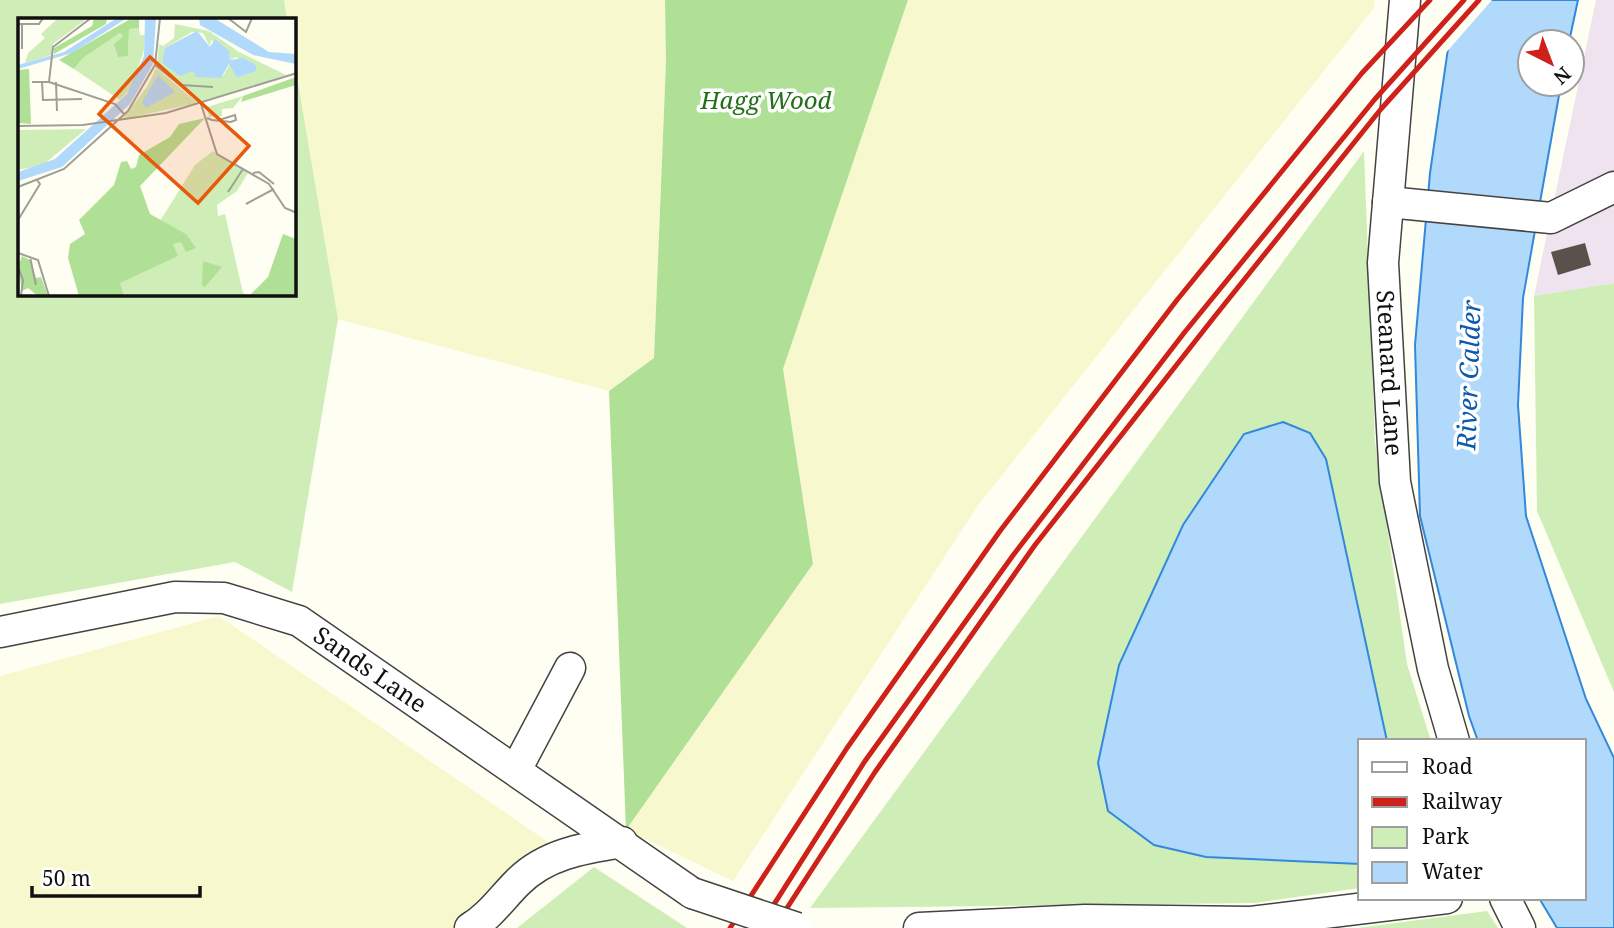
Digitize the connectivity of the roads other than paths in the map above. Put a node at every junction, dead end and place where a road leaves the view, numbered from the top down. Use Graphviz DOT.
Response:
graph roads {
  1 [pos="1405,0"];
  2 [pos="1614,187"];
  3 [pos="1397,203"];
  4 [pos="0,632"];
  5 [pos="570,668"];
  6 [pos="1453,739"];
  7 [pos="516,770"];
  8 [pos="622,842"];
  9 [pos="1431,900"];
  10 [pos="1506,900"];
  11 [pos="1111,924"];
  12 [pos="479,925"];
  13 [pos="797,928"];
  14 [pos="919,928"];
  15 [pos="1520,928"];
  1 -- 3 [label="street, Steanard Lane"];
  2 -- 3 [label="street"];
  3 -- 6 [label="street, Steanard Lane"];
  4 -- 7 [label="street, Sands Lane"];
  5 -- 7 [label="street"];
  7 -- 8 [label="street, Sands Lane"];
  8 -- 12 [label="street"];
  8 -- 13 [label="street, Sands Lane, bridge"];
  9 -- 11 [label="street"];
  10 -- 15 [label="street"];
  11 -- 14 [label="street"];
}
